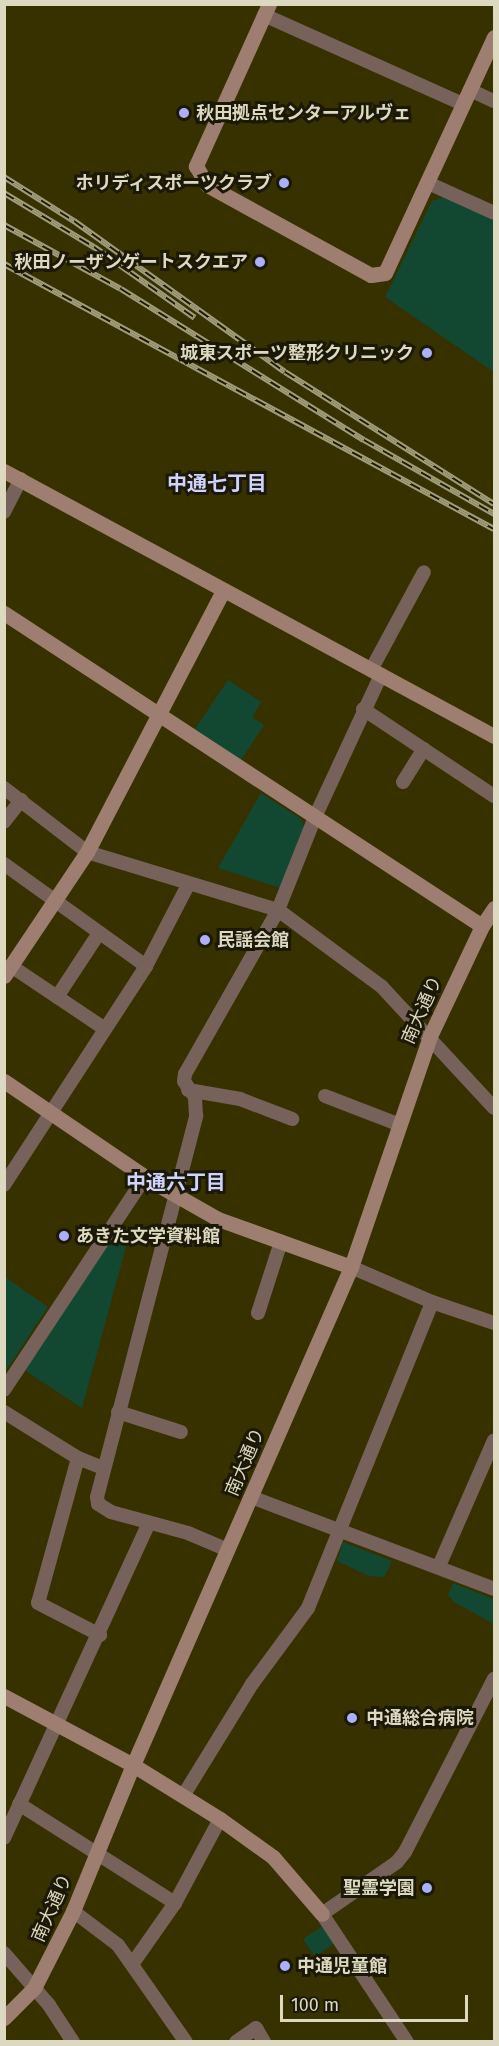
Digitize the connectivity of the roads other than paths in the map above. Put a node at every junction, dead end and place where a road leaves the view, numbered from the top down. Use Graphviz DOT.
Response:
graph roads {
  1 [pos="267,10"];
  2 [pos="495,37"];
  3 [pos="470,90"];
  4 [pos="495,100"];
  5 [pos="464,104"];
  6 [pos="428,183"];
  7 [pos="495,213"];
  8 [pos="4,471"];
  9 [pos="21,479"];
  10 [pos="4,512"];
  11 [pos="424,572"];
  12 [pos="223,591"];
  13 [pos="4,613"];
  14 [pos="376,672"];
  15 [pos="363,709"];
  16 [pos="158,714"];
  17 [pos="495,736"];
  18 [pos="424,749"];
  19 [pos="404,782"];
  20 [pos="4,788"];
  21 [pos="495,796"];
  22 [pos="21,800"];
  23 [pos="315,817"];
  24 [pos="4,822"];
  25 [pos="87,852"];
  26 [pos="4,864"];
  27 [pos="189,883"];
  28 [pos="56,902"];
  29 [pos="495,908"];
  30 [pos="278,910"];
  31 [pos="482,926"];
  32 [pos="99,933"];
  33 [pos="146,966"];
  34 [pos="8,971"];
  35 [pos="57,997"];
  36 [pos="105,1029"];
  37 [pos="430,1036"];
  38 [pos="4,1081"];
  39 [pos="188,1090"];
  40 [pos="325,1096"];
  41 [pos="495,1108"];
  42 [pos="51,1112"];
  43 [pos="292,1119"];
  44 [pos="400,1125"];
  45 [pos="145,1177"];
  46 [pos="4,1185"];
  47 [pos="177,1198"];
  48 [pos="281,1242"];
  49 [pos="351,1267"];
  50 [pos="432,1302"];
  51 [pos="258,1313"];
  52 [pos="495,1323"];
  53 [pos="4,1390"];
  54 [pos="4,1412"];
  55 [pos="118,1412"];
  56 [pos="181,1432"];
  57 [pos="495,1440"];
  58 [pos="78,1458"];
  59 [pos="103,1468"];
  60 [pos="251,1497"];
  61 [pos="149,1523"];
  62 [pos="341,1532"];
  63 [pos="228,1550"];
  64 [pos="438,1566"];
  65 [pos="495,1589"];
  66 [pos="100,1635"];
  67 [pos="495,1679"];
  68 [pos="4,1696"];
  69 [pos="58,1726"];
  70 [pos="133,1765"];
  71 [pos="183,1796"];
  72 [pos="19,1804"];
  73 [pos="219,1819"];
  74 [pos="4,1838"];
  75 [pos="97,1851"];
  76 [pos="175,1903"];
  77 [pos="73,1911"];
  78 [pos="322,1914"];
  79 [pos="4,1953"];
  80 [pos="133,1963"];
  81 [pos="34,1988"];
  82 [pos="4,2018"];
  83 [pos="73,2042"];
  84 [pos="186,2042"];
  85 [pos="236,2042"];
  86 [pos="264,2042"];
  87 [pos="407,2042"];
  1 -- 5 [label="street"];
  1 -- 6 [label="street"];
  2 -- 3 [label="street"];
  3 -- 4 [label="street"];
  3 -- 5 [label="street"];
  5 -- 6 [label="street"];
  6 -- 7 [label="street"];
  8 -- 9 [label="street"];
  9 -- 10 [label="street"];
  9 -- 12 [label="street"];
  11 -- 14 [label="street"];
  12 -- 14 [label="street"];
  12 -- 16 [label="street"];
  13 -- 16 [label="street"];
  14 -- 15 [label="street"];
  14 -- 17 [label="street"];
  15 -- 18 [label="street"];
  15 -- 23 [label="street"];
  16 -- 23 [label="street"];
  16 -- 25 [label="street"];
  18 -- 19 [label="street"];
  18 -- 21 [label="street"];
  20 -- 22 [label="street"];
  22 -- 24 [label="street"];
  22 -- 25 [label="street"];
  23 -- 30 [label="street"];
  23 -- 31 [label="street"];
  25 -- 27 [label="street"];
  25 -- 28 [label="street"];
  26 -- 28 [label="street"];
  27 -- 30 [label="street"];
  27 -- 33 [label="street"];
  28 -- 32 [label="street"];
  28 -- 34 [label="street"];
  29 -- 31 [label="street, 南大通り"];
  30 -- 37 [label="street"];
  30 -- 39 [label="street"];
  31 -- 37 [label="street, 南大通り"];
  32 -- 33 [label="street"];
  32 -- 35 [label="street"];
  33 -- 36 [label="street"];
  34 -- 35 [label="street"];
  35 -- 36 [label="street"];
  36 -- 42 [label="street"];
  37 -- 41 [label="street"];
  37 -- 44 [label="street, 南大通り"];
  38 -- 42 [label="street"];
  39 -- 43 [label="street"];
  39 -- 47 [label="street"];
  40 -- 44 [label="street"];
  42 -- 45 [label="street"];
  42 -- 46 [label="street"];
  44 -- 49 [label="street, 南大通り"];
  45 -- 47 [label="street"];
  45 -- 53 [label="street"];
  47 -- 48 [label="street"];
  47 -- 55 [label="street"];
  48 -- 49 [label="street"];
  48 -- 51 [label="street"];
  49 -- 50 [label="street"];
  49 -- 60 [label="street, 南大通り"];
  50 -- 52 [label="street"];
  50 -- 62 [label="street"];
  54 -- 58 [label="street"];
  55 -- 56 [label="street"];
  55 -- 59 [label="street"];
  57 -- 64 [label="street"];
  58 -- 59 [label="street"];
  58 -- 66 [label="street"];
  59 -- 61 [label="street"];
  60 -- 62 [label="street"];
  60 -- 63 [label="street, 南大通り"];
  61 -- 63 [label="street"];
  61 -- 66 [label="street"];
  62 -- 64 [label="street"];
  62 -- 71 [label="street"];
  63 -- 70 [label="street, 南大通り"];
  64 -- 65 [label="street"];
  66 -- 69 [label="street"];
  67 -- 78 [label="street"];
  68 -- 69 [label="street"];
  69 -- 70 [label="street"];
  69 -- 72 [label="street"];
  70 -- 71 [label="street"];
  70 -- 75 [label="street, 南大通り"];
  71 -- 73 [label="street"];
  72 -- 74 [label="street"];
  72 -- 75 [label="street"];
  73 -- 76 [label="street"];
  73 -- 78 [label="street"];
  75 -- 76 [label="street"];
  75 -- 77 [label="street, 南大通り"];
  76 -- 80 [label="street"];
  77 -- 80 [label="street"];
  77 -- 81 [label="street, 南大通り"];
  78 -- 87 [label="street"];
  79 -- 81 [label="street"];
  80 -- 84 [label="street"];
  81 -- 82 [label="street, 南大通り"];
  81 -- 83 [label="street"];
  85 -- 86 [label="street"];
}
